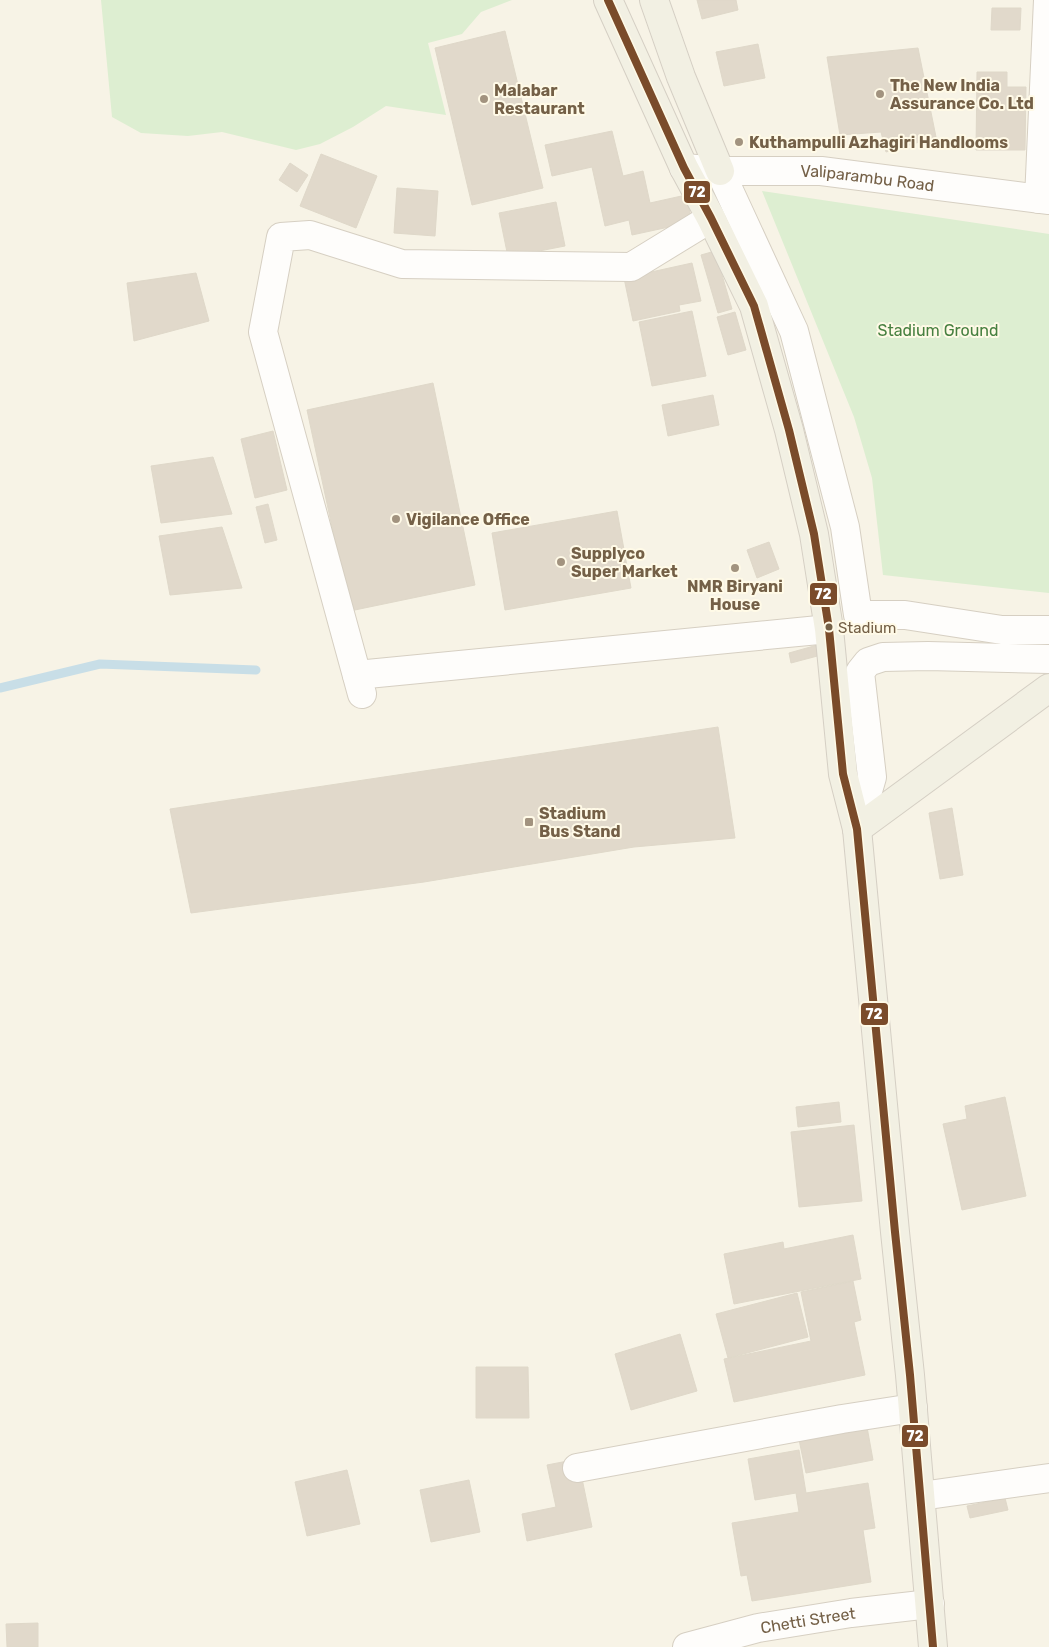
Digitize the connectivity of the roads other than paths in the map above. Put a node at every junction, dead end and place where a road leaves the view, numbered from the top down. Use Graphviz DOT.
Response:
graph roads {
  1 [pos="608,0"];
  2 [pos="654,0"];
  3 [pos="1048,0"];
  4 [pos="684,168"];
  5 [pos="720,171"];
  6 [pos="1044,200"];
  7 [pos="711,218"];
  8 [pos="858,615"];
  9 [pos="829,629"];
  10 [pos="1049,630"];
  11 [pos="1049,659"];
  12 [pos="1049,688"];
  13 [pos="857,829"];
  14 [pos="913,1408"];
  15 [pos="578,1468"];
  16 [pos="1049,1478"];
  17 [pos="921,1496"];
  18 [pos="930,1604"];
  19 [pos="688,1647"];
  20 [pos="933,1647"];
  1 -- 4 [label="main road"];
  2 -- 5 [label="main road"];
  3 -- 6 [label="street"];
  4 -- 5 [label="street, Valiparambu Road"];
  4 -- 7 [label="main road"];
  5 -- 6 [label="street, Valiparambu Road"];
  5 -- 8 [label="street"];
  7 -- 9 [label="main road"];
  7 -- 9 [label="street"];
  8 -- 9 [label="street"];
  8 -- 10 [label="street"];
  9 -- 13 [label="main road"];
  11 -- 13 [label="street"];
  12 -- 13 [label="main road"];
  13 -- 14 [label="main road"];
  14 -- 15 [label="street"];
  14 -- 17 [label="main road"];
  16 -- 17 [label="street"];
  17 -- 18 [label="main road"];
  18 -- 19 [label="street, Chetti Street"];
  18 -- 20 [label="main road"];
}
